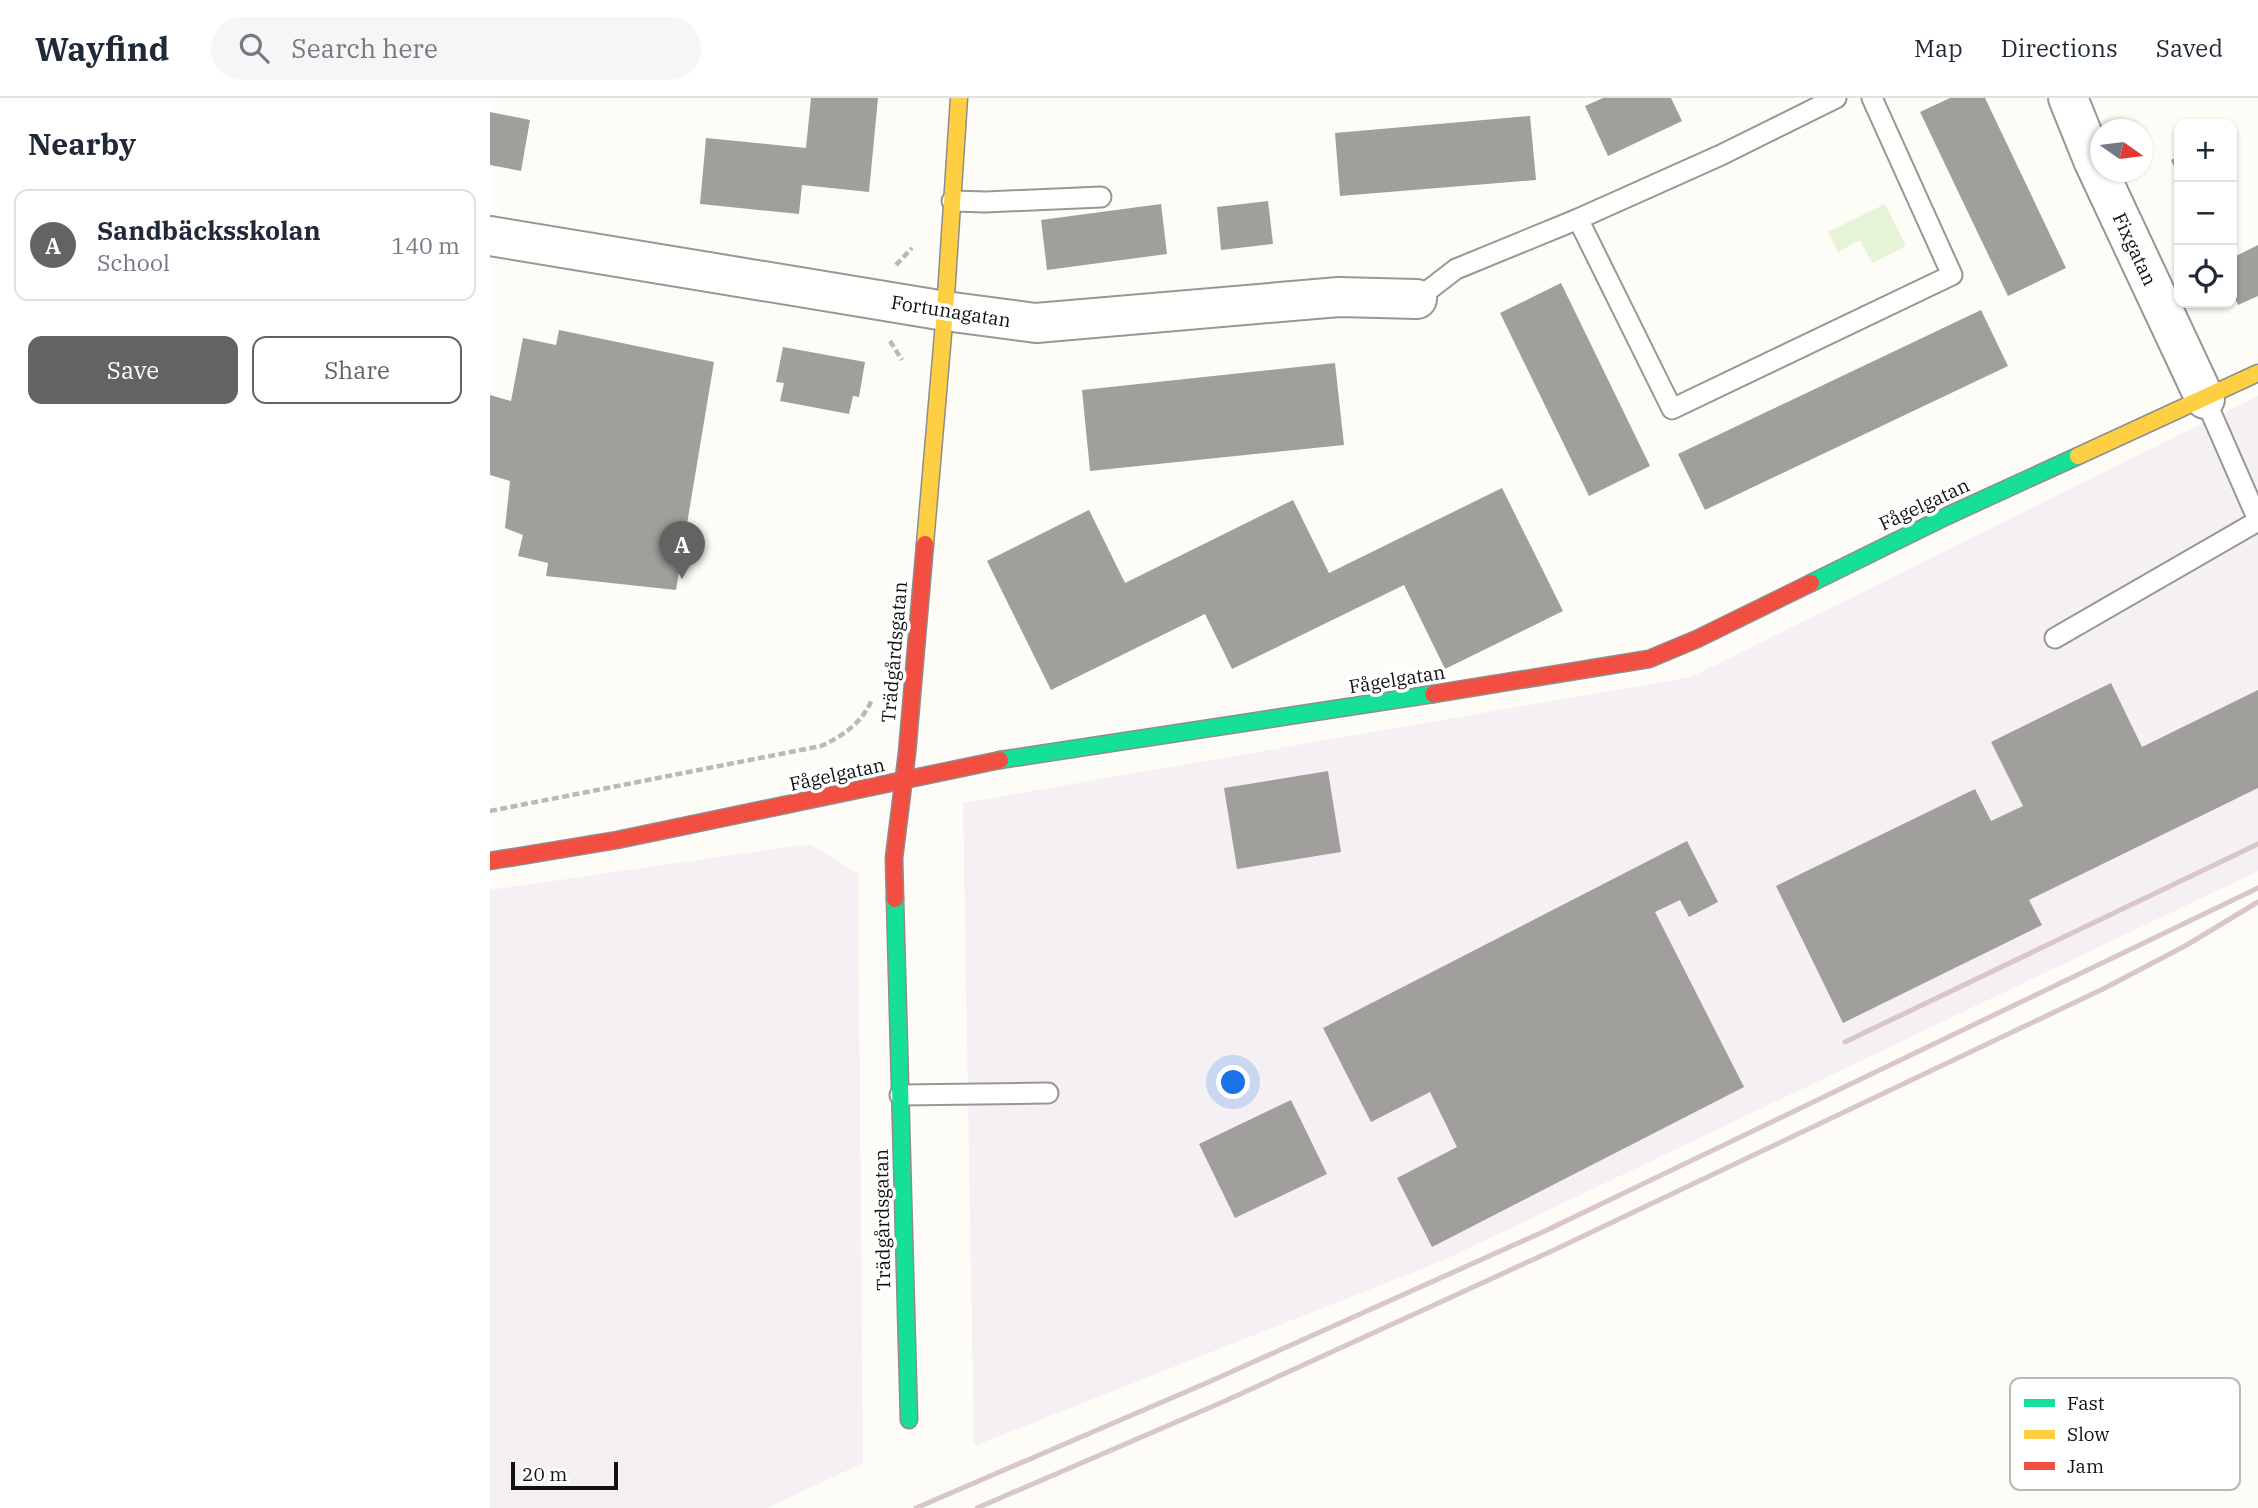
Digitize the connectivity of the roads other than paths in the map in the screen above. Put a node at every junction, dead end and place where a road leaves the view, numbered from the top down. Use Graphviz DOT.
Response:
graph roads {
  1 [pos="959,98"];
  2 [pos="1836,98"];
  3 [pos="1872,98"];
  4 [pos="2068,98"];
  5 [pos="1101,197"];
  6 [pos="952,201"];
  7 [pos="1578,219"];
  8 [pos="490,236"];
  9 [pos="1417,299"];
  10 [pos="945,311"];
  11 [pos="2258,373"];
  12 [pos="2205,399"];
  13 [pos="2258,521"];
  14 [pos="2055,638"];
  15 [pos="903,781"];
  16 [pos="490,861"];
  17 [pos="1048,1093"];
  18 [pos="900,1095"];
  19 [pos="909,1420"];
  1 -- 6 [label="street, Trädgårdsgatan"];
  2 -- 7 [label="lane"];
  3 -- 7 [label="lane"];
  4 -- 12 [label="street, Fixgatan"];
  5 -- 6 [label="lane"];
  6 -- 10 [label="street, Trädgårdsgatan"];
  7 -- 9 [label="lane"];
  8 -- 10 [label="street, Fortunagatan"];
  9 -- 10 [label="street, Fortunagatan"];
  10 -- 15 [label="street, Trädgårdsgatan"];
  11 -- 12 [label="street, Fågelgatan"];
  12 -- 13 [label="lane"];
  12 -- 15 [label="street, Fågelgatan"];
  13 -- 14 [label="lane"];
  15 -- 16 [label="street, Fågelgatan"];
  15 -- 18 [label="street, Trädgårdsgatan"];
  17 -- 18 [label="lane"];
  18 -- 19 [label="street, Trädgårdsgatan"];
}
